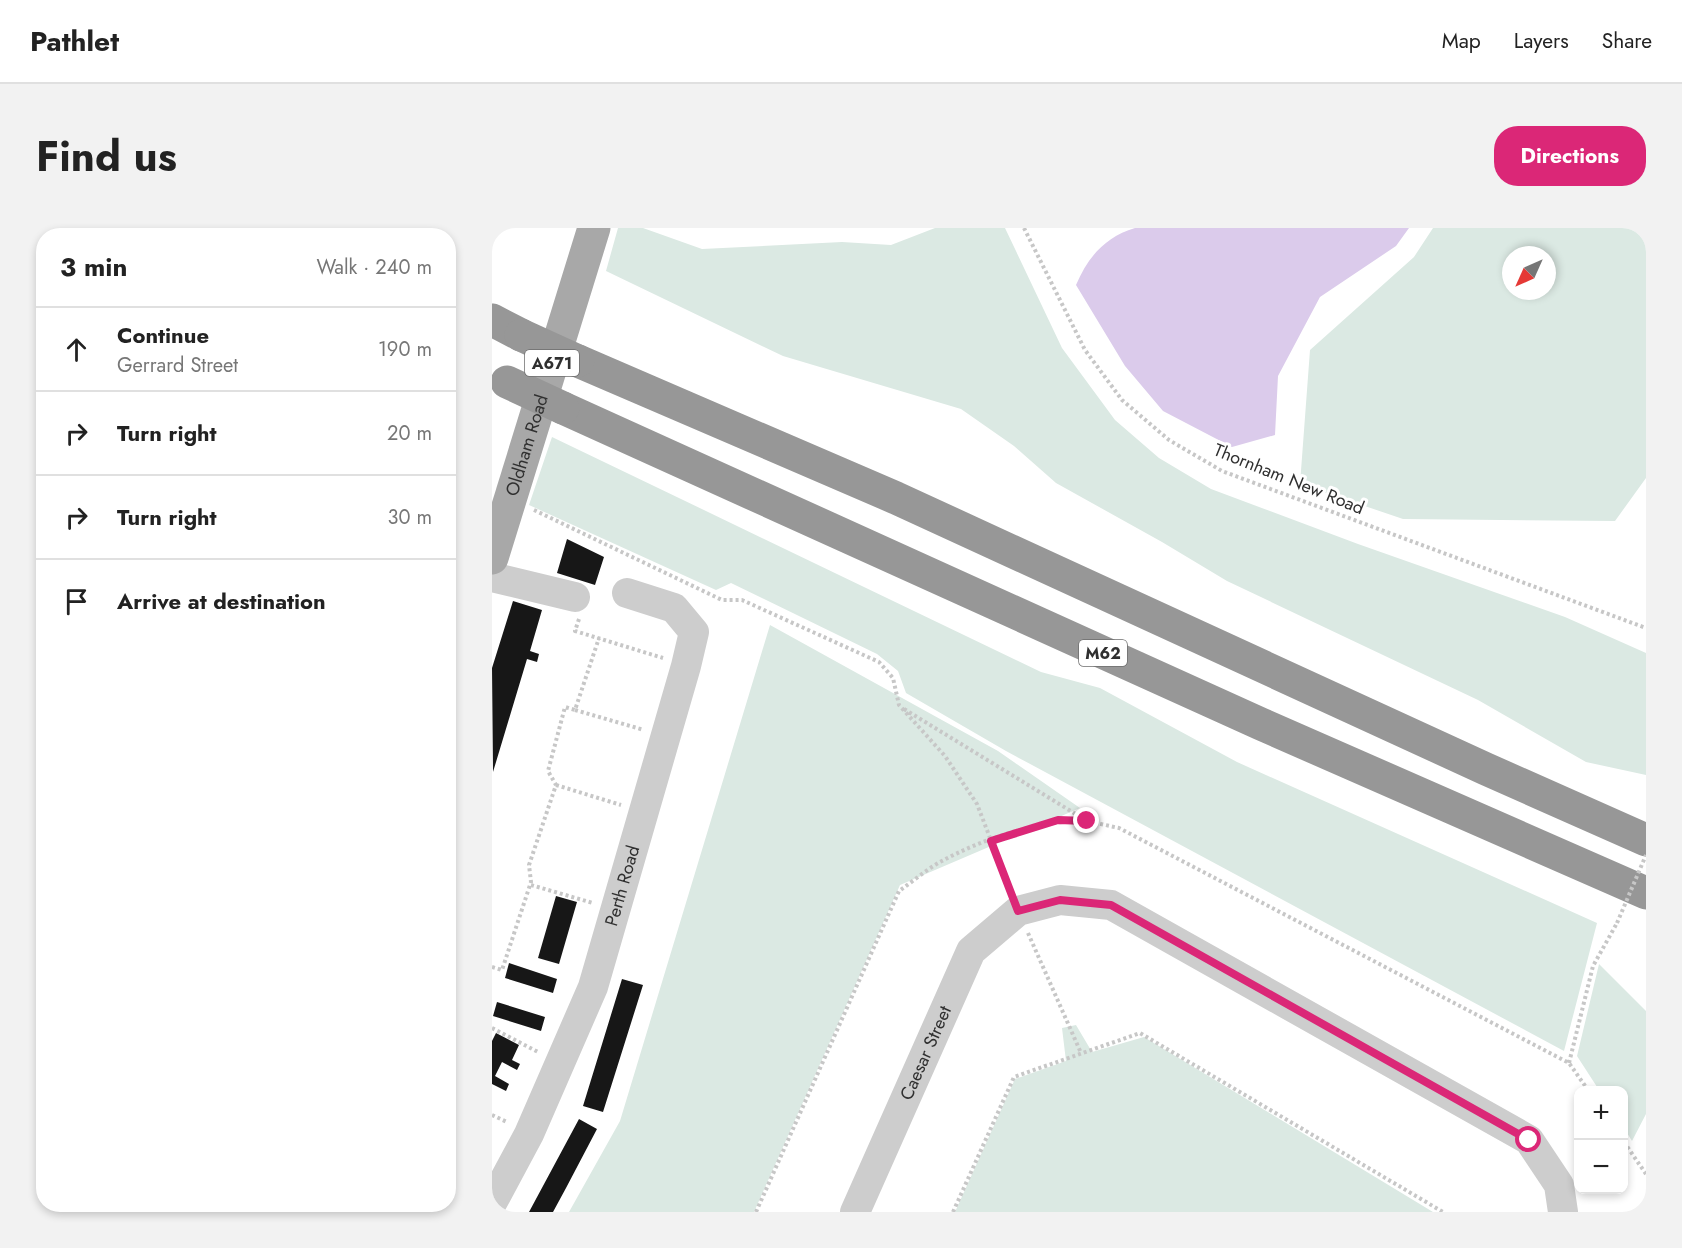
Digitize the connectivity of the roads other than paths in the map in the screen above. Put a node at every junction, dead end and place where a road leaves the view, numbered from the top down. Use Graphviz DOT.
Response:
graph roads {
  1 [pos="594,228"];
  2 [pos="492,320"];
  3 [pos="499,379"];
  4 [pos="492,558"];
  5 [pos="492,577"];
  6 [pos="627,592"];
  7 [pos="575,597"];
  8 [pos="1646,840"];
  9 [pos="1646,893"];
  10 [pos="492,1203"];
  11 [pos="855,1212"];
  12 [pos="1563,1212"];
  1 -- 4 [label="main road, Oldham Road / A671"];
  2 -- 8 [label="highway, bridge"];
  3 -- 9 [label="highway, M62, bridge"];
  5 -- 7 [label="street"];
  6 -- 10 [label="street, Perth Road"];
  11 -- 12 [label="street, Caesar Street"];
}
